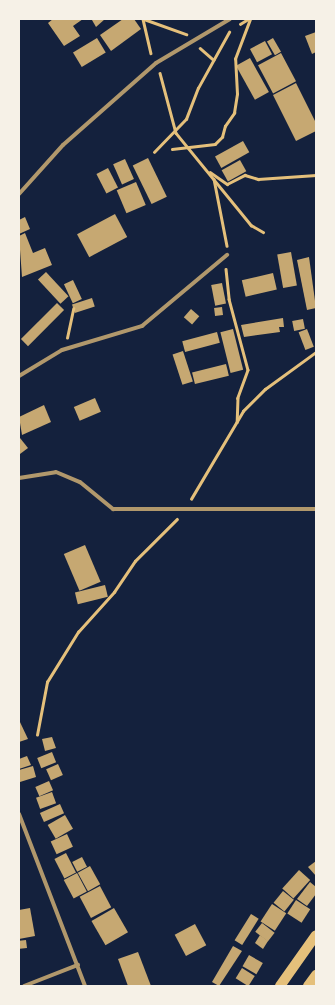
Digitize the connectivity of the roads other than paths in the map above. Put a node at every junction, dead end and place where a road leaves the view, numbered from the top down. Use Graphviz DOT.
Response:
graph roads {
  1 [pos="230,19"];
  2 [pos="19,194"];
  3 [pos="227,255"];
  4 [pos="19,376"];
  5 [pos="19,478"];
  6 [pos="316,510"];
  7 [pos="19,814"];
  8 [pos="20,821"];
  9 [pos="316,935"];
  10 [pos="78,965"];
  11 [pos="316,975"];
  12 [pos="24,986"];
  13 [pos="85,986"];
  14 [pos="280,986"];
  15 [pos="308,986"];
  1 -- 2 [label="street"];
  3 -- 4 [label="street"];
  5 -- 6 [label="street"];
  7 -- 8 [label="street"];
  8 -- 10 [label="street"];
  9 -- 14 [label="main road"];
  10 -- 12 [label="street"];
  10 -- 13 [label="street"];
  11 -- 15 [label="main road"];
}
